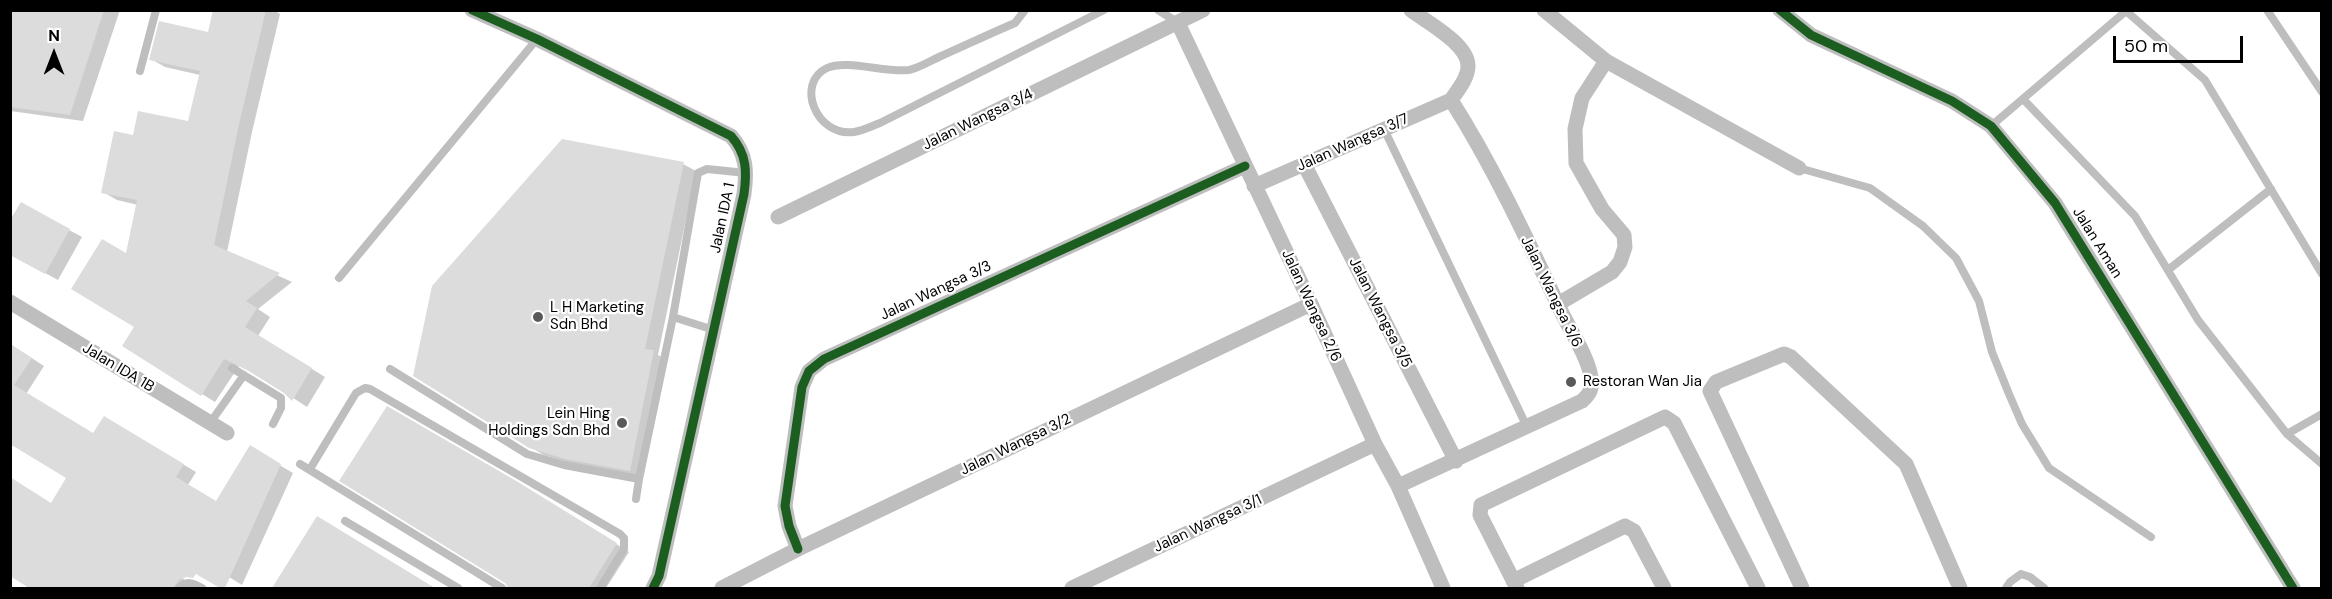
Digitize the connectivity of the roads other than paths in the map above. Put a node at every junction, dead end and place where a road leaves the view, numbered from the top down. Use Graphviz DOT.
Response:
graph roads {
  1 [pos="156,10"];
  2 [pos="472,10"];
  3 [pos="1025,10"];
  4 [pos="1104,10"];
  5 [pos="1158,10"];
  6 [pos="1203,10"];
  7 [pos="1411,10"];
  8 [pos="1544,10"];
  9 [pos="1780,10"];
  10 [pos="2267,10"];
  11 [pos="1178,23"];
  12 [pos="537,39"];
  13 [pos="1606,61"];
  14 [pos="140,71"];
  15 [pos="2322,92"];
  16 [pos="2023,99"];
  17 [pos="1451,100"];
  18 [pos="1991,126"];
  19 [pos="1384,129"];
  20 [pos="1304,164"];
  21 [pos="1245,166"];
  22 [pos="1799,168"];
  23 [pos="747,173"];
  24 [pos="1254,186"];
  25 [pos="2271,189"];
  26 [pos="778,217"];
  27 [pos="2168,270"];
  28 [pos="2322,274"];
  29 [pos="339,278"];
  30 [pos="10,302"];
  31 [pos="1311,304"];
  32 [pos="1558,304"];
  33 [pos="673,317"];
  34 [pos="714,330"];
  35 [pos="232,368"];
  36 [pos="390,369"];
  37 [pos="244,375"];
  38 [pos="2322,414"];
  39 [pos="210,423"];
  40 [pos="273,424"];
  41 [pos="1527,427"];
  42 [pos="226,433"];
  43 [pos="2287,434"];
  44 [pos="1375,444"];
  45 [pos="1456,461"];
  46 [pos="300,464"];
  47 [pos="2322,464"];
  48 [pos="310,469"];
  49 [pos="639,479"];
  50 [pos="1398,486"];
  51 [pos="636,500"];
  52 [pos="345,521"];
  53 [pos="2151,537"];
  54 [pos="798,549"];
  55 [pos="1515,585"];
  56 [pos="1437,587"];
  57 [pos="179,588"];
  58 [pos="202,588"];
  59 [pos="458,588"];
  60 [pos="502,588"];
  61 [pos="600,588"];
  62 [pos="653,588"];
  63 [pos="722,588"];
  64 [pos="1072,588"];
  65 [pos="1664,588"];
  66 [pos="1758,588"];
  67 [pos="1802,588"];
  68 [pos="1960,588"];
  69 [pos="2006,588"];
  70 [pos="2044,588"];
  71 [pos="2293,588"];
  1 -- 14 [label="lane"];
  2 -- 12 [label="street, Jalan IDA 1"];
  3 -- 4 [label="lane"];
  5 -- 11 [label="lane"];
  6 -- 11 [label="street, Jalan Wangsa 3/4"];
  7 -- 17 [label="street"];
  8 -- 13 [label="street"];
  9 -- 18 [label="street, Jalan Aman"];
  10 -- 15 [label="lane"];
  11 -- 21 [label="street, Jalan Wangsa 2/6"];
  11 -- 26 [label="street, Jalan Wangsa 3/4"];
  12 -- 23 [label="street, Jalan IDA 1"];
  12 -- 29 [label="lane"];
  13 -- 22 [label="street"];
  13 -- 32 [label="street"];
  16 -- 18 [label="lane"];
  16 -- 25 [label="lane"];
  16 -- 27 [label="lane"];
  17 -- 19 [label="street, Jalan Wangsa 3/7"];
  17 -- 32 [label="street, Jalan Wangsa 3/6"];
  18 -- 71 [label="street, Jalan Aman"];
  19 -- 20 [label="street, Jalan Wangsa 3/7"];
  19 -- 41 [label="lane"];
  20 -- 24 [label="street, Jalan Wangsa 3/7"];
  20 -- 45 [label="street, Jalan Wangsa 3/5"];
  21 -- 24 [label="street, Jalan Wangsa 2/6"];
  21 -- 54 [label="street, Jalan Wangsa 3/3"];
  22 -- 53 [label="lane"];
  23 -- 33 [label="lane"];
  23 -- 34 [label="street, Jalan IDA 1"];
  24 -- 31 [label="street, Jalan Wangsa 2/6"];
  25 -- 27 [label="lane"];
  25 -- 28 [label="lane"];
  27 -- 43 [label="lane"];
  30 -- 39 [label="street, Jalan IDA 1B"];
  31 -- 44 [label="street, Jalan Wangsa 2/6"];
  31 -- 54 [label="street, Jalan Wangsa 3/2"];
  32 -- 41 [label="street, Jalan Wangsa 3/6"];
  33 -- 34 [label="lane"];
  33 -- 49 [label="lane"];
  34 -- 62 [label="street, Jalan IDA 1"];
  35 -- 37 [label="lane"];
  36 -- 49 [label="lane"];
  37 -- 39 [label="lane"];
  37 -- 40 [label="lane"];
  38 -- 43 [label="lane"];
  39 -- 42 [label="street, Jalan IDA 1B"];
  41 -- 45 [label="street, Jalan Wangsa 3/6"];
  43 -- 47 [label="lane"];
  44 -- 50 [label="street, Jalan Wangsa 2/6"];
  44 -- 64 [label="street, Jalan Wangsa 3/1"];
  45 -- 50 [label="street, Jalan Wangsa 3/6"];
  46 -- 48 [label="lane"];
  48 -- 60 [label="lane"];
  48 -- 61 [label="lane"];
  49 -- 51 [label="lane"];
  50 -- 56 [label="street, Jalan Wangsa 2/6"];
  52 -- 59 [label="lane"];
  54 -- 63 [label="street, Jalan Wangsa 3/2"];
  55 -- 65 [label="street"];
  55 -- 66 [label="street"];
  57 -- 58 [label="lane"];
  67 -- 68 [label="street"];
  69 -- 70 [label="lane"];
}
